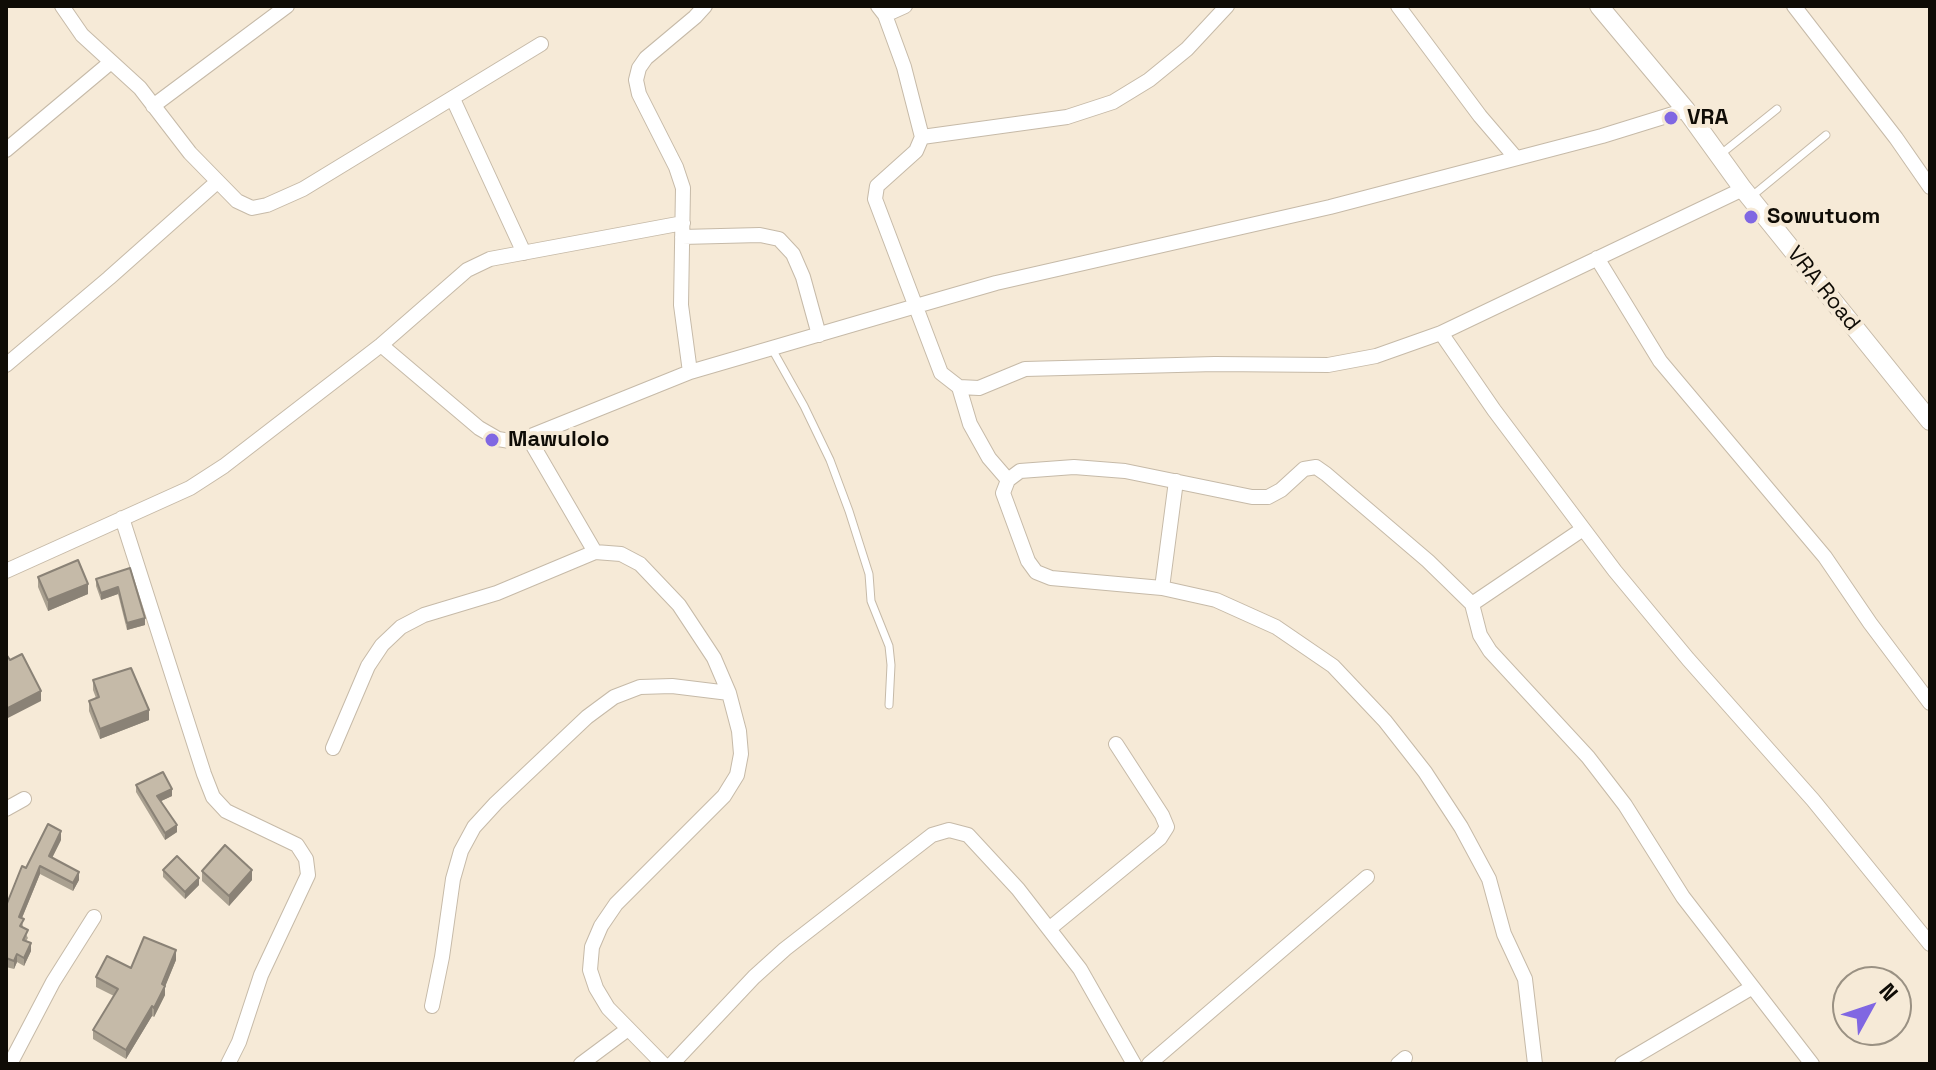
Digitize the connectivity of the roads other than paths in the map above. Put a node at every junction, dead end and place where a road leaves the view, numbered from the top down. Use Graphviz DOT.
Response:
graph roads {
  1 [pos="287,6"];
  2 [pos="705,6"];
  3 [pos="905,6"];
  4 [pos="1227,6"];
  5 [pos="1398,6"];
  6 [pos="1599,6"];
  7 [pos="1794,6"];
  8 [pos="69,10"];
  9 [pos="881,10"];
  10 [pos="541,44"];
  11 [pos="111,62"];
  12 [pos="453,99"];
  13 [pos="153,106"];
  14 [pos="1777,109"];
  15 [pos="1686,110"];
  16 [pos="1826,135"];
  17 [pos="922,137"];
  18 [pos="6,150"];
  19 [pos="1719,155"];
  20 [pos="1516,158"];
  21 [pos="217,182"];
  22 [pos="1930,187"];
  23 [pos="1747,194"];
  24 [pos="682,230"];
  25 [pos="524,253"];
  26 [pos="1597,258"];
  27 [pos="916,306"];
  28 [pos="1441,333"];
  29 [pos="819,335"];
  30 [pos="381,345"];
  31 [pos="772,349"];
  32 [pos="6,365"];
  33 [pos="690,372"];
  34 [pos="959,387"];
  35 [pos="1930,421"];
  36 [pos="528,437"];
  37 [pos="1008,480"];
  38 [pos="1176,481"];
  39 [pos="122,518"];
  40 [pos="1583,529"];
  41 [pos="595,552"];
  42 [pos="6,571"];
  43 [pos="1162,588"];
  44 [pos="1472,604"];
  45 [pos="729,693"];
  46 [pos="1930,703"];
  47 [pos="889,705"];
  48 [pos="1116,744"];
  49 [pos="333,748"];
  50 [pos="24,799"];
  51 [pos="6,809"];
  52 [pos="1367,877"];
  53 [pos="94,917"];
  54 [pos="1049,929"];
  55 [pos="1930,944"];
  56 [pos="1751,988"];
  57 [pos="432,1006"];
  58 [pos="628,1029"];
  59 [pos="10,1064"];
  60 [pos="228,1064"];
  61 [pos="581,1064"];
  62 [pos="663,1064"];
  63 [pos="672,1064"];
  64 [pos="1134,1064"];
  65 [pos="1149,1064"];
  66 [pos="1535,1064"];
  67 [pos="1622,1064"];
  68 [pos="1812,1064"];
  1 -- 13 [label="street"];
  2 -- 24 [label="street"];
  3 -- 9 [label="street"];
  4 -- 17 [label="street"];
  5 -- 20 [label="street"];
  6 -- 15 [label="street, VRA Road"];
  7 -- 22 [label="street"];
  8 -- 11 [label="street"];
  9 -- 17 [label="street"];
  10 -- 12 [label="street"];
  11 -- 13 [label="street"];
  11 -- 18 [label="street"];
  12 -- 21 [label="street"];
  12 -- 25 [label="street"];
  13 -- 21 [label="street"];
  14 -- 19 [label="lane"];
  15 -- 19 [label="street, VRA Road"];
  15 -- 20 [label="street"];
  16 -- 23 [label="lane"];
  17 -- 27 [label="street"];
  19 -- 23 [label="street, VRA Road"];
  20 -- 27 [label="street"];
  21 -- 32 [label="street"];
  23 -- 26 [label="street"];
  23 -- 35 [label="street, VRA Road"];
  24 -- 25 [label="street"];
  24 -- 29 [label="street"];
  24 -- 33 [label="street"];
  25 -- 30 [label="street"];
  26 -- 28 [label="street"];
  26 -- 46 [label="street"];
  27 -- 29 [label="street"];
  27 -- 34 [label="street"];
  28 -- 34 [label="street"];
  28 -- 40 [label="street"];
  29 -- 31 [label="street"];
  30 -- 36 [label="street"];
  30 -- 39 [label="street"];
  31 -- 33 [label="street"];
  31 -- 47 [label="lane"];
  33 -- 36 [label="street"];
  34 -- 37 [label="street"];
  36 -- 41 [label="street"];
  37 -- 38 [label="street"];
  37 -- 43 [label="street"];
  38 -- 43 [label="street"];
  38 -- 44 [label="street"];
  39 -- 42 [label="street"];
  39 -- 60 [label="street"];
  40 -- 44 [label="street"];
  40 -- 55 [label="street"];
  41 -- 45 [label="street"];
  41 -- 49 [label="street"];
  43 -- 66 [label="street"];
  44 -- 56 [label="street"];
  45 -- 57 [label="street"];
  45 -- 58 [label="street"];
  48 -- 54 [label="street"];
  50 -- 51 [label="street"];
  52 -- 65 [label="street"];
  53 -- 59 [label="street"];
  54 -- 63 [label="street"];
  54 -- 64 [label="street"];
  56 -- 67 [label="street"];
  56 -- 68 [label="street"];
  58 -- 61 [label="street"];
  58 -- 62 [label="street"];
}
